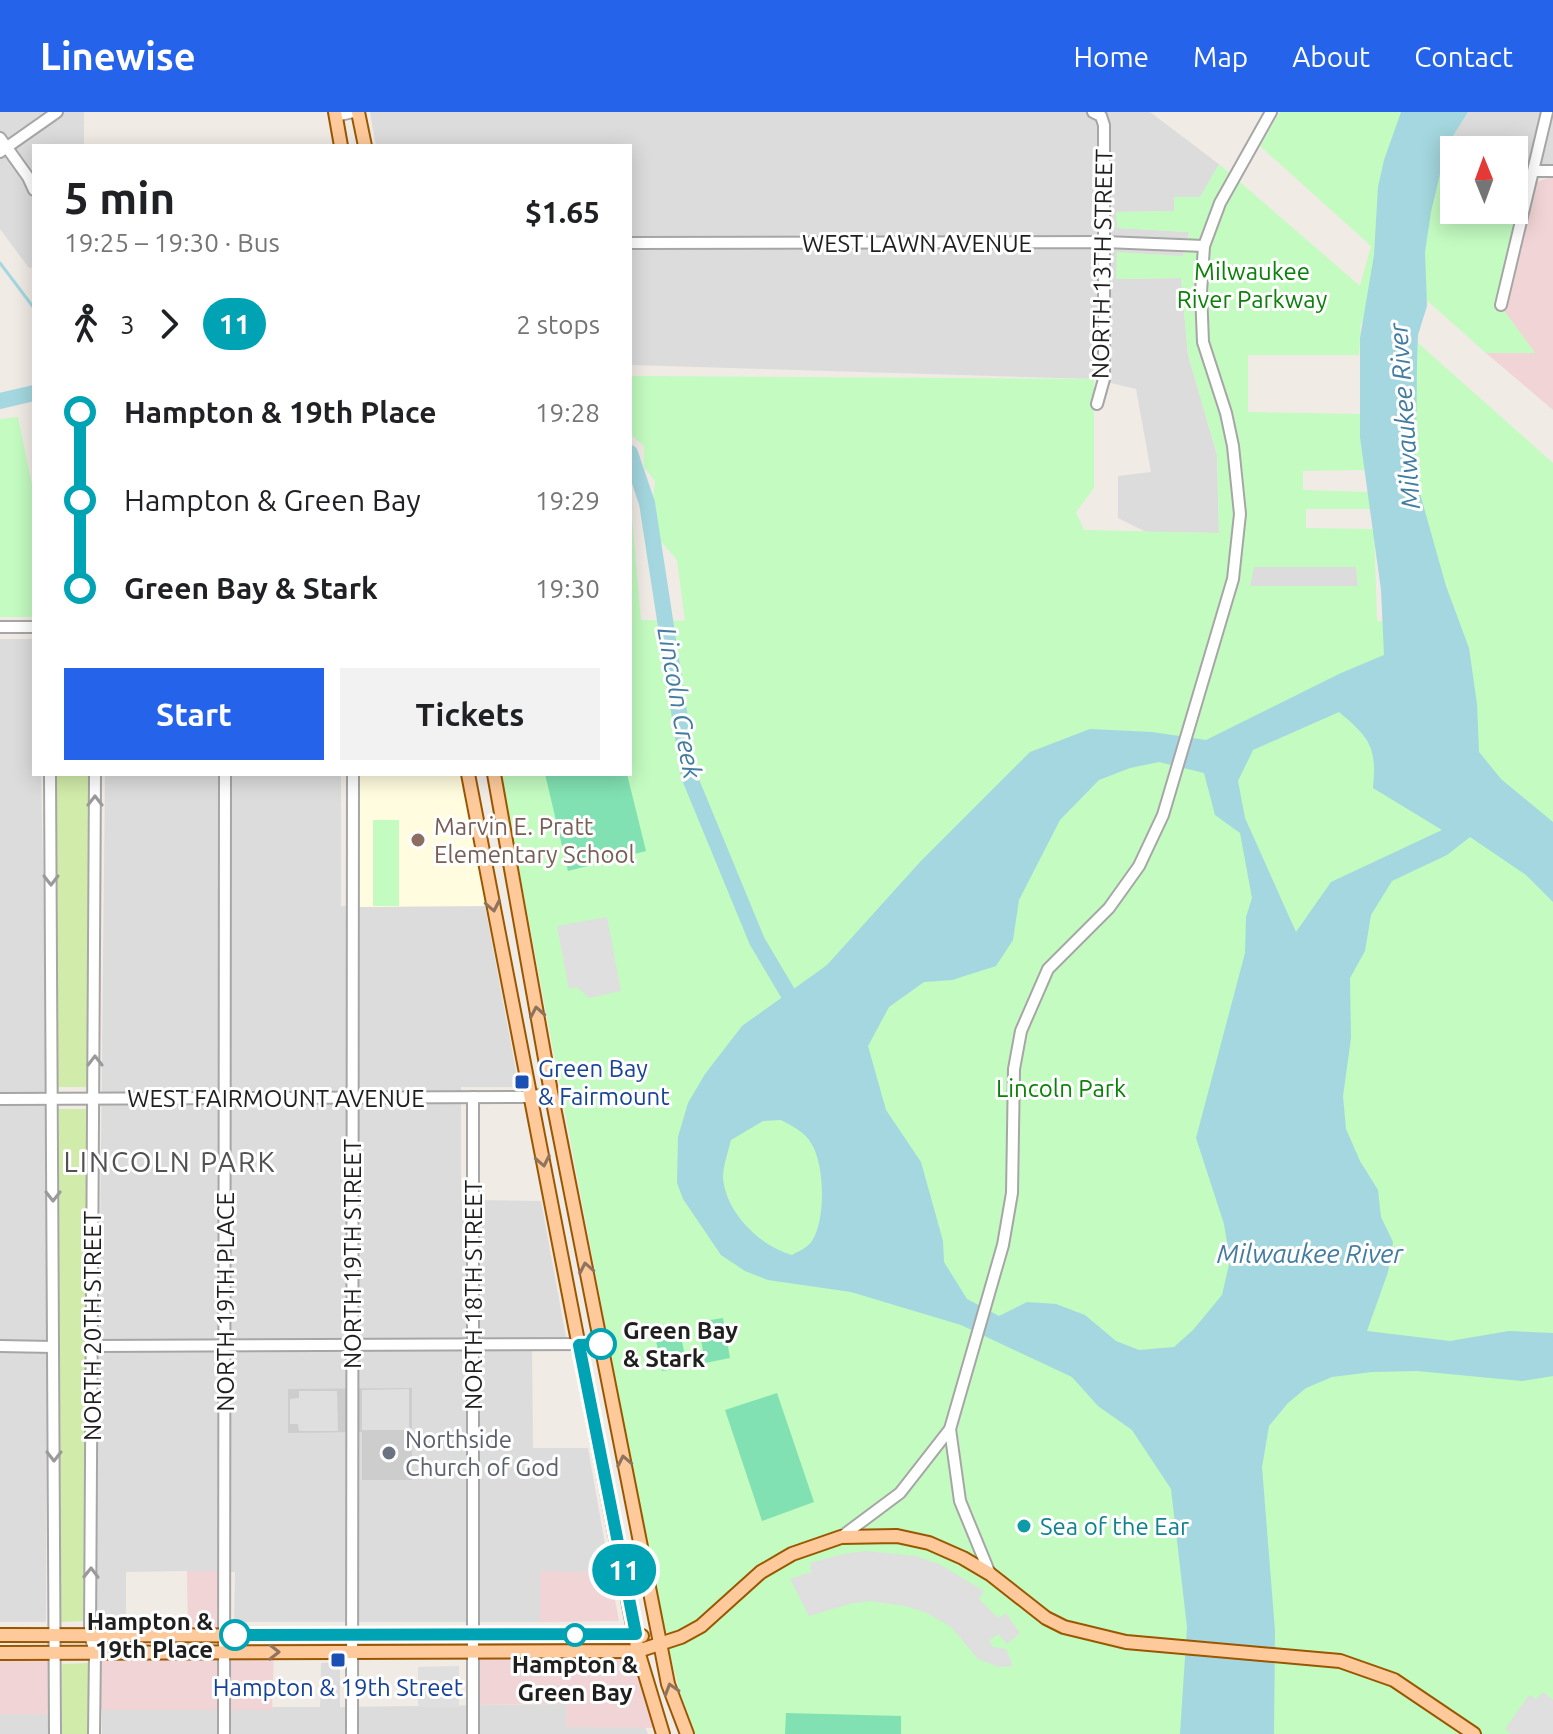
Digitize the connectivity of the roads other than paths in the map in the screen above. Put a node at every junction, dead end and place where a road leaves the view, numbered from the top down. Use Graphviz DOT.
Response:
graph roads {
  1 [pos="57,112"];
  2 [pos="356,112"];
  3 [pos="1093,112"];
  4 [pos="1271,112"];
  5 [pos="1547,112"];
  6 [pos="335,114"];
  7 [pos="341,144"];
  8 [pos="364,144"];
  9 [pos="2,146"];
  10 [pos="1534,171"];
  11 [pos="1553,171"];
  12 [pos="32,186"];
  13 [pos="1105,242"];
  14 [pos="632,243"];
  15 [pos="1204,246"];
  16 [pos="1501,305"];
  17 [pos="1097,404"];
  18 [pos="0,627"];
  19 [pos="32,627"];
  20 [pos="50,776"];
  21 [pos="95,776"];
  22 [pos="225,776"];
  23 [pos="353,776"];
  24 [pos="468,776"];
  25 [pos="494,776"];
  26 [pos="551,1092"];
  27 [pos="352,1097"];
  28 [pos="473,1097"];
  29 [pos="530,1097"];
  30 [pos="226,1098"];
  31 [pos="0,1099"];
  32 [pos="52,1099"];
  33 [pos="93,1099"];
  34 [pos="601,1344"];
  35 [pos="474,1345"];
  36 [pos="579,1345"];
  37 [pos="0,1346"];
  38 [pos="93,1346"];
  39 [pos="225,1346"];
  40 [pos="351,1346"];
  41 [pos="53,1347"];
  42 [pos="950,1429"];
  43 [pos="841,1537"];
  44 [pos="990,1574"];
  45 [pos="636,1634"];
  46 [pos="0,1635"];
  47 [pos="54,1635"];
  48 [pos="90,1635"];
  49 [pos="224,1635"];
  50 [pos="352,1635"];
  51 [pos="472,1635"];
  52 [pos="660,1643"];
  53 [pos="638,1651"];
  54 [pos="95,1652"];
  55 [pos="224,1652"];
  56 [pos="352,1652"];
  57 [pos="473,1652"];
  58 [pos="0,1653"];
  59 [pos="54,1653"];
  60 [pos="55,1734"];
  61 [pos="94,1734"];
  62 [pos="224,1734"];
  63 [pos="352,1734"];
  64 [pos="473,1734"];
  65 [pos="663,1734"];
  66 [pos="687,1734"];
  67 [pos="1474,1734"];
  1 -- 9 [label="street"];
  2 -- 6 [label="street"];
  2 -- 8 [label="main road"];
  3 -- 13 [label="street, NORTH 13TH STREET"];
  4 -- 15 [label="street"];
  5 -- 10 [label="street"];
  6 -- 7 [label="main road"];
  9 -- 12 [label="street"];
  10 -- 11 [label="street"];
  10 -- 16 [label="street"];
  13 -- 14 [label="street, WEST LAWN AVENUE"];
  13 -- 15 [label="street, WEST LAWN AVENUE"];
  13 -- 17 [label="street, NORTH 13TH STREET"];
  15 -- 42 [label="street"];
  18 -- 19 [label="street"];
  20 -- 32 [label="street, NORTH 20TH STREET, one-way"];
  33 -- 21 [label="street, NORTH 20TH STREET, one-way"];
  22 -- 30 [label="street, NORTH 19TH PLACE"];
  23 -- 27 [label="street, NORTH 19TH STREET"];
  24 -- 29 [label="main road, one-way"];
  26 -- 25 [label="main road, one-way"];
  26 -- 29 [label="street, WEST FAIRMOUNT AVENUE"];
  34 -- 26 [label="main road, one-way"];
  27 -- 28 [label="street, WEST FAIRMOUNT AVENUE"];
  27 -- 30 [label="street, WEST FAIRMOUNT AVENUE"];
  27 -- 40 [label="street, NORTH 19TH STREET"];
  28 -- 29 [label="street, WEST FAIRMOUNT AVENUE"];
  28 -- 35 [label="street, NORTH 18TH STREET"];
  29 -- 36 [label="main road, one-way"];
  30 -- 33 [label="street, WEST FAIRMOUNT AVENUE"];
  30 -- 39 [label="street, NORTH 19TH PLACE"];
  31 -- 32 [label="street, WEST FAIRMOUNT AVENUE"];
  32 -- 33 [label="street, WEST FAIRMOUNT AVENUE"];
  32 -- 41 [label="street, NORTH 20TH STREET, one-way"];
  33 -- 38 [label="street, NORTH 20TH STREET"];
  34 -- 36 [label="street"];
  52 -- 34 [label="main road, one-way"];
  35 -- 36 [label="street"];
  35 -- 40 [label="street"];
  35 -- 51 [label="street, NORTH 18TH STREET"];
  36 -- 45 [label="main road"];
  37 -- 41 [label="street"];
  38 -- 39 [label="street"];
  48 -- 38 [label="street, NORTH 20TH STREET, one-way"];
  39 -- 40 [label="street"];
  39 -- 49 [label="street, NORTH 19TH PLACE"];
  40 -- 50 [label="street, NORTH 19TH STREET"];
  41 -- 47 [label="street, NORTH 20TH STREET, one-way"];
  42 -- 43 [label="street"];
  42 -- 44 [label="street"];
  43 -- 44 [label="main road"];
  43 -- 52 [label="main road"];
  44 -- 67 [label="main road"];
  45 -- 51 [label="main road"];
  45 -- 52 [label="main road"];
  45 -- 53 [label="main road"];
  46 -- 47 [label="main road"];
  47 -- 48 [label="main road"];
  47 -- 59 [label="street, NORTH 20TH STREET"];
  48 -- 49 [label="main road"];
  48 -- 54 [label="street, NORTH 20TH STREET"];
  49 -- 50 [label="main road"];
  49 -- 55 [label="street, NORTH 19TH PLACE"];
  50 -- 51 [label="main road"];
  50 -- 56 [label="street, NORTH 19TH STREET"];
  51 -- 57 [label="street, NORTH 18TH STREET"];
  52 -- 53 [label="main road"];
  66 -- 52 [label="main road, one-way"];
  53 -- 57 [label="main road"];
  53 -- 65 [label="main road"];
  54 -- 55 [label="main road"];
  54 -- 59 [label="main road"];
  54 -- 61 [label="street, NORTH 20TH STREET"];
  55 -- 56 [label="main road, one-way"];
  55 -- 62 [label="street, NORTH 19TH PLACE"];
  56 -- 57 [label="main road"];
  56 -- 63 [label="street, NORTH 19TH STREET"];
  57 -- 64 [label="street, NORTH 18TH STREET"];
  58 -- 59 [label="main road"];
  59 -- 60 [label="street, NORTH 20TH STREET"];
}
